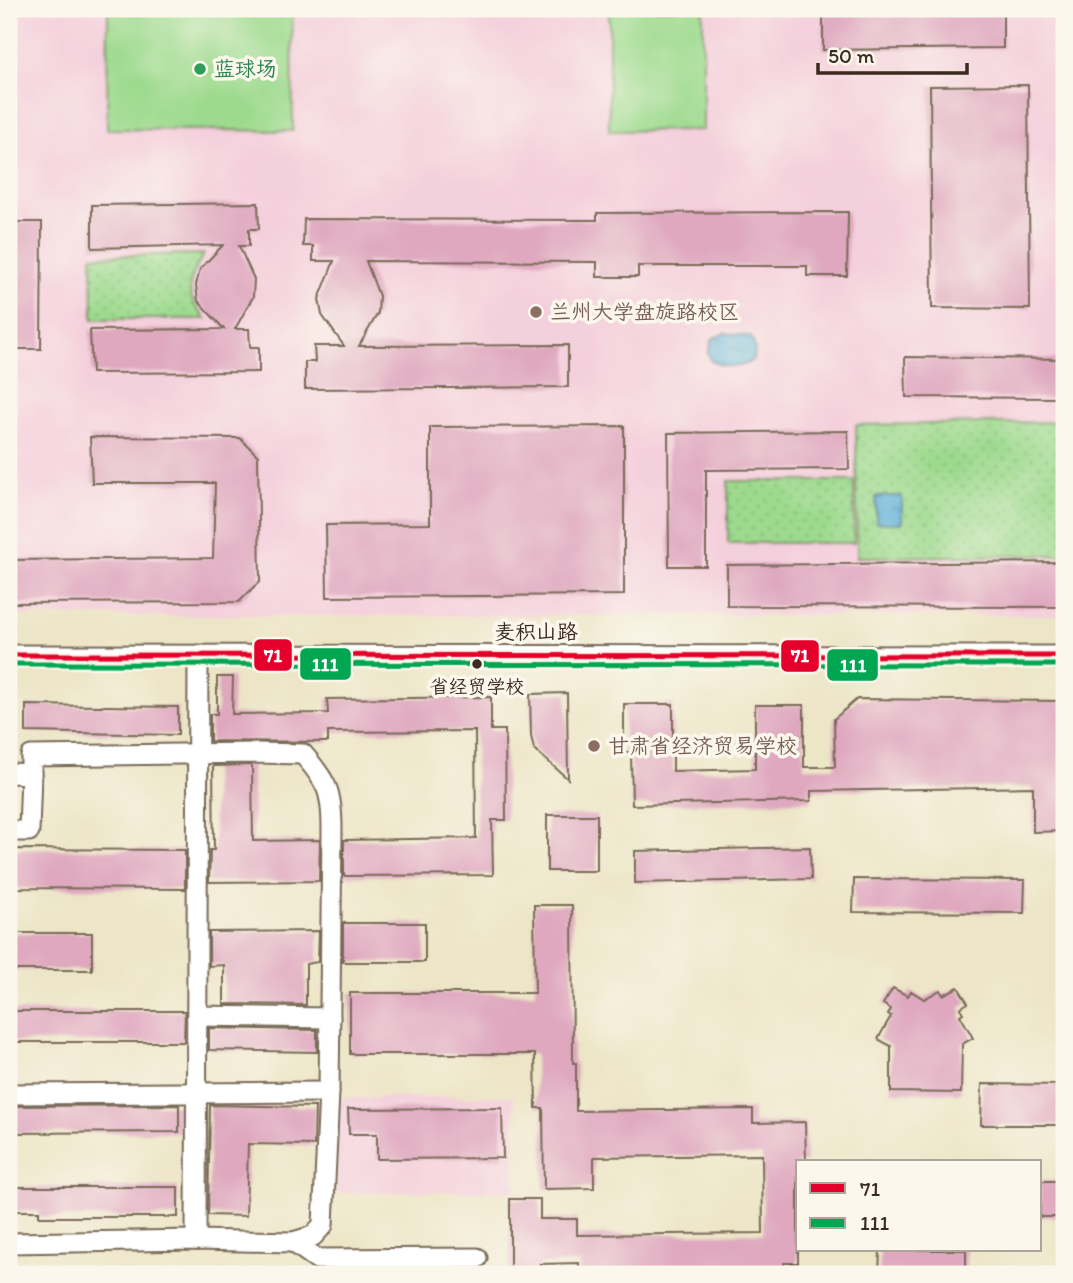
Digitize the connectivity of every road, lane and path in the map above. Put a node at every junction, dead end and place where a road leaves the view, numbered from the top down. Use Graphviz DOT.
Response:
graph roads {
  1 [pos="9,655"];
  2 [pos="198,655"];
  3 [pos="1064,656"];
  4 [pos="197,753"];
  5 [pos="9,774"];
  6 [pos="31,774"];
  7 [pos="9,831"];
  8 [pos="197,1016"];
  9 [pos="330,1018"];
  10 [pos="329,1092"];
  11 [pos="196,1093"];
  12 [pos="9,1094"];
  13 [pos="196,1240"];
  14 [pos="293,1242"];
  15 [pos="9,1243"];
  16 [pos="477,1258"];
  1 -- 2 [label="street, 麦积山路"];
  2 -- 3 [label="street, 麦积山路"];
  2 -- 4 [label="street"];
  4 -- 6 [label="street"];
  4 -- 8 [label="street"];
  4 -- 9 [label="street"];
  5 -- 6 [label="street"];
  6 -- 7 [label="street"];
  8 -- 9 [label="street"];
  8 -- 11 [label="street"];
  9 -- 10 [label="street"];
  10 -- 11 [label="street"];
  10 -- 14 [label="street"];
  11 -- 12 [label="street"];
  11 -- 13 [label="street"];
  13 -- 14 [label="street"];
  13 -- 15 [label="street"];
  14 -- 16 [label="street"];
}
